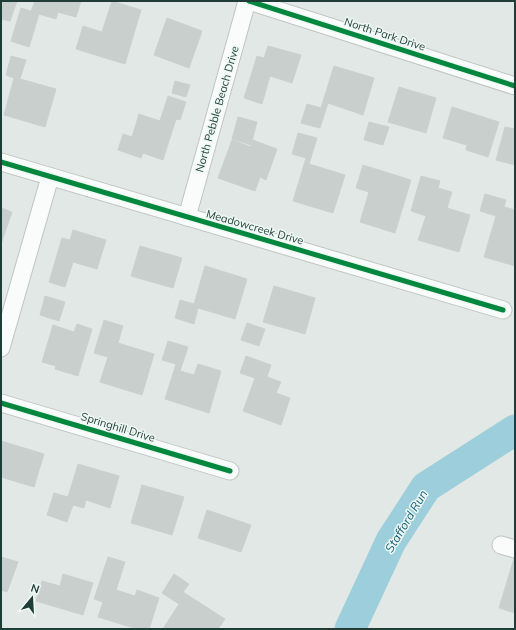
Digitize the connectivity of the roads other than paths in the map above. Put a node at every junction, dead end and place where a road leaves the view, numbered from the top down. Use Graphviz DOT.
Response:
graph roads {
  1 [pos="248,1"];
  2 [pos="515,86"];
  3 [pos="1,162"];
  4 [pos="50,177"];
  5 [pos="187,217"];
  6 [pos="503,310"];
  7 [pos="1,348"];
  8 [pos="1,403"];
  9 [pos="230,471"];
  1 -- 2 [label="street, North Park Drive"];
  1 -- 5 [label="street, North Pebble Beach Drive"];
  3 -- 4 [label="street, Meadowcreek Drive"];
  4 -- 5 [label="street, Meadowcreek Drive"];
  4 -- 7 [label="street"];
  5 -- 6 [label="street, Meadowcreek Drive"];
  8 -- 9 [label="street, Springhill Drive"];
}
